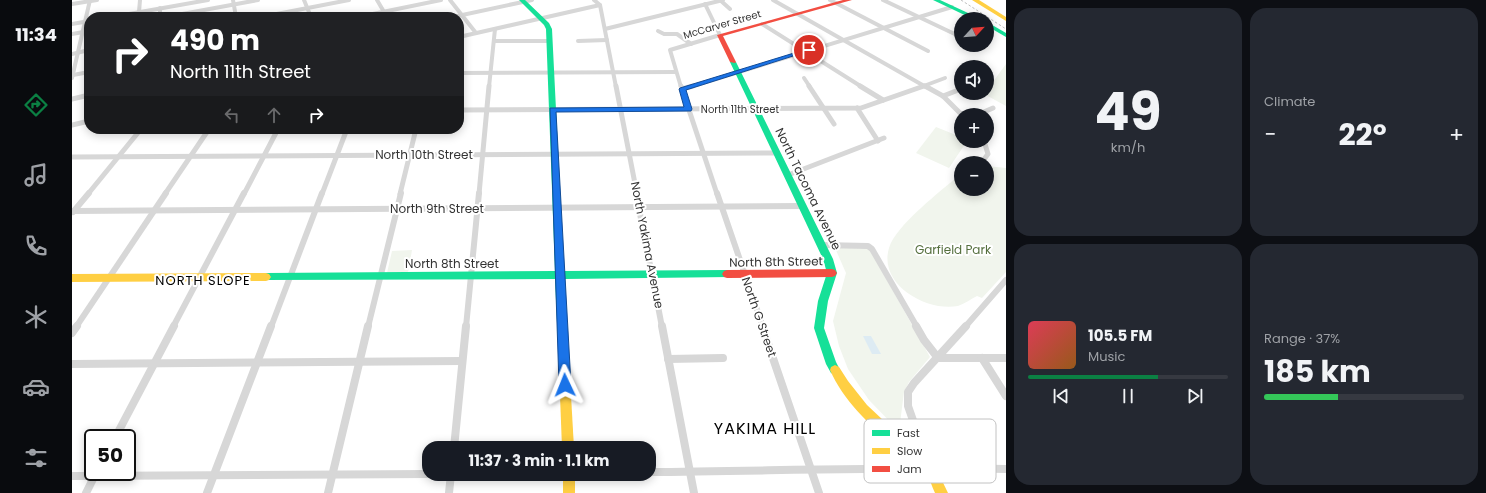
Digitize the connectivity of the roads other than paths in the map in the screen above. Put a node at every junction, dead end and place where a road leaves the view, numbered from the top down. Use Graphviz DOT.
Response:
graph roads {
  1 [pos="97,0"];
  2 [pos="140,0"];
  3 [pos="208,0"];
  4 [pos="258,0"];
  5 [pos="304,0"];
  6 [pos="349,0"];
  7 [pos="377,0"];
  8 [pos="441,0"];
  9 [pos="450,0"];
  10 [pos="594,0"];
  11 [pos="721,0"];
  12 [pos="773,0"];
  13 [pos="849,0"];
  14 [pos="883,0"];
  15 [pos="936,0"];
  16 [pos="975,0"];
  17 [pos="89,1"];
  18 [pos="198,1"];
  19 [pos="526,1"];
  20 [pos="233,2"];
  21 [pos="833,2"];
  22 [pos="72,4"];
  23 [pos="705,4"];
  24 [pos="600,5"];
  25 [pos="160,8"];
  26 [pos="308,8"];
  27 [pos="730,8"];
  28 [pos="952,8"];
  29 [pos="86,12"];
  30 [pos="139,12"];
  31 [pos="160,12"];
  32 [pos="188,12"];
  33 [pos="235,12"];
  34 [pos="287,12"];
  35 [pos="309,12"];
  36 [pos="384,12"];
  37 [pos="460,12"];
  38 [pos="961,12"];
  39 [pos="798,14"];
  40 [pos="464,15"];
  41 [pos="919,17"];
  42 [pos="464,18"];
  43 [pos="541,18"];
  44 [pos="1006,19"];
  45 [pos="84,22"];
  46 [pos="72,24"];
  47 [pos="762,24"];
  48 [pos="884,28"];
  49 [pos="994,28"];
  50 [pos="495,29"];
  51 [pos="605,29"];
  52 [pos="658,30"];
  53 [pos="84,32"];
  54 [pos="81,33"];
  55 [pos="476,33"];
  56 [pos="72,34"];
  57 [pos="954,34"];
  58 [pos="1006,35"];
  59 [pos="464,36"];
  60 [pos="720,36"];
  61 [pos="578,40"];
  62 [pos="608,40"];
  63 [pos="844,40"];
  64 [pos="494,41"];
  65 [pos="550,41"];
  66 [pos="691,44"];
  67 [pos="670,50"];
  68 [pos="84,51"];
  69 [pos="805,51"];
  70 [pos="928,51"];
  71 [pos="77,53"];
  72 [pos="72,54"];
  73 [pos="551,72"];
  74 [pos="614,72"];
  75 [pos="676,72"];
  76 [pos="738,72"];
  77 [pos="84,73"];
  78 [pos="464,73"];
  79 [pos="491,73"];
  80 [pos="72,76"];
  81 [pos="804,78"];
  82 [pos="945,78"];
  83 [pos="924,85"];
  84 [pos="682,89"];
  85 [pos="954,92"];
  86 [pos="84,96"];
  87 [pos="943,96"];
  88 [pos="72,99"];
  89 [pos="883,100"];
  90 [pos="756,108"];
  91 [pos="824,108"];
  92 [pos="857,108"];
  93 [pos="955,108"];
  94 [pos="621,109"];
  95 [pos="689,109"];
  96 [pos="464,110"];
  97 [pos="487,110"];
  98 [pos="553,110"];
  99 [pos="84,122"];
  100 [pos="834,124"];
  101 [pos="74,125"];
  102 [pos="72,129"];
  103 [pos="137,134"];
  104 [pos="206,134"];
  105 [pos="275,134"];
  106 [pos="345,134"];
  107 [pos="415,134"];
  108 [pos="884,138"];
  109 [pos="878,141"];
  110 [pos="777,153"];
  111 [pos="555,154"];
  112 [pos="629,154"];
  113 [pos="704,154"];
  114 [pos="337,155"];
  115 [pos="410,155"];
  116 [pos="482,155"];
  117 [pos="118,156"];
  118 [pos="191,156"];
  119 [pos="264,156"];
  120 [pos="72,157"];
  121 [pos="788,175"];
  122 [pos="802,206"];
  123 [pos="722,207"];
  124 [pos="640,208"];
  125 [pos="396,209"];
  126 [pos="477,209"];
  127 [pos="557,209"];
  128 [pos="154,210"];
  129 [pos="235,210"];
  130 [pos="316,210"];
  131 [pos="73,212"];
  132 [pos="821,245"];
  133 [pos="832,273"];
  134 [pos="744,274"];
  135 [pos="652,275"];
  136 [pos="380,276"];
  137 [pos="470,276"];
  138 [pos="560,276"];
  139 [pos="290,277"];
  140 [pos="72,278"];
  141 [pos="109,278"];
  142 [pos="200,278"];
  143 [pos="1006,280"];
  144 [pos="72,333"];
  145 [pos="723,358"];
  146 [pos="938,358"];
  147 [pos="982,358"];
  148 [pos="1006,358"];
  149 [pos="668,359"];
  150 [pos="462,361"];
  151 [pos="359,362"];
  152 [pos="154,363"];
  153 [pos="257,363"];
  154 [pos="72,364"];
  155 [pos="1006,396"];
  156 [pos="874,419"];
  157 [pos="914,419"];
  158 [pos="120,429"];
  159 [pos="455,441"];
  160 [pos="568,441"];
  161 [pos="996,469"];
  162 [pos="1006,469"];
  163 [pos="864,470"];
  164 [pos="656,472"];
  165 [pos="690,472"];
  166 [pos="812,472"];
  167 [pos="422,474"];
  168 [pos="84,475"];
  169 [pos="136,475"];
  170 [pos="332,475"];
  171 [pos="72,476"];
  172 [pos="213,476"];
  173 [pos="92,481"];
  174 [pos="450,481"];
  175 [pos="569,481"];
  176 [pos="937,483"];
  177 [pos="86,493"];
  178 [pos="207,493"];
  179 [pos="328,493"];
  180 [pos="449,493"];
  181 [pos="570,493"];
  182 [pos="694,493"];
  183 [pos="819,493"];
  184 [pos="942,493"];
  1 -- 17 [label="street"];
  2 -- 30 [label="street"];
  3 -- 18 [label="street"];
  4 -- 20 [label="street"];
  5 -- 26 [label="street"];
  6 -- 26 [label="street"];
  7 -- 36 [label="street"];
  8 -- 36 [label="street"];
  9 -- 37 [label="street"];
  10 -- 24 [label="street"];
  11 -- 23 [label="street"];
  11 -- 27 [label="street"];
  12 -- 39 [label="street"];
  13 -- 21 [label="main road, McCarver Street"];
  14 -- 41 [label="street"];
  15 -- 28 [label="main road"];
  16 -- 44 [label="main road"];
  17 -- 22 [label="street"];
  17 -- 29 [label="street"];
  18 -- 25 [label="street"];
  19 -- 40 [label="street"];
  19 -- 43 [label="main road"];
  20 -- 32 [label="street"];
  20 -- 33 [label="street"];
  21 -- 39 [label="main road, McCarver Street"];
  21 -- 48 [label="street"];
  23 -- 51 [label="street"];
  23 -- 60 [label="street, North Tacoma Avenue"];
  24 -- 43 [label="street"];
  24 -- 51 [label="street, North Yakima Avenue"];
  25 -- 30 [label="street"];
  25 -- 31 [label="street"];
  26 -- 34 [label="street"];
  26 -- 35 [label="street"];
  28 -- 38 [label="main road"];
  28 -- 41 [label="street"];
  39 -- 47 [label="main road, McCarver Street"];
  39 -- 63 [label="street"];
  41 -- 48 [label="street"];
  41 -- 57 [label="street"];
  42 -- 55 [label="street"];
  43 -- 50 [label="street"];
  43 -- 65 [label="main road"];
  45 -- 46 [label="street"];
  45 -- 54 [label="street"];
  47 -- 60 [label="main road, McCarver Street"];
  47 -- 69 [label="street"];
  48 -- 63 [label="street"];
  48 -- 70 [label="street"];
  49 -- 58 [label="main road"];
  50 -- 55 [label="street"];
  50 -- 64 [label="street"];
  51 -- 62 [label="street, North Yakima Avenue"];
  52 -- 66 [label="street"];
  53 -- 54 [label="street"];
  54 -- 56 [label="street"];
  54 -- 71 [label="street"];
  55 -- 59 [label="street"];
  60 -- 66 [label="street, McCarver Street"];
  60 -- 76 [label="main road, North Tacoma Avenue"];
  61 -- 62 [label="street"];
  62 -- 74 [label="street, North Yakima Avenue"];
  63 -- 69 [label="street"];
  63 -- 83 [label="street"];
  64 -- 65 [label="street"];
  64 -- 79 [label="street"];
  65 -- 73 [label="main road"];
  66 -- 67 [label="street, McCarver Street"];
  67 -- 75 [label="street, North G Street"];
  68 -- 71 [label="street"];
  69 -- 76 [label="street"];
  69 -- 89 [label="street"];
  71 -- 72 [label="street"];
  71 -- 80 [label="street"];
  73 -- 74 [label="street"];
  73 -- 79 [label="street"];
  73 -- 98 [label="main road"];
  74 -- 75 [label="street"];
  74 -- 94 [label="street, North Yakima Avenue"];
  75 -- 84 [label="street, North G Street"];
  76 -- 84 [label="street"];
  76 -- 90 [label="main road, North Tacoma Avenue"];
  77 -- 80 [label="street"];
  78 -- 79 [label="street"];
  79 -- 97 [label="street"];
  81 -- 91 [label="street"];
  82 -- 83 [label="street, North 11th Street"];
  83 -- 87 [label="street"];
  83 -- 89 [label="street, North 11th Street"];
  84 -- 95 [label="street, North G Street"];
  85 -- 87 [label="street"];
  86 -- 88 [label="street"];
  87 -- 93 [label="street"];
  89 -- 92 [label="street, North 11th Street"];
  90 -- 91 [label="street, North 11th Street"];
  90 -- 95 [label="street, North 11th Street"];
  90 -- 110 [label="main road, North Tacoma Avenue"];
  91 -- 92 [label="street, North 11th Street"];
  91 -- 100 [label="street"];
  92 -- 109 [label="street"];
  94 -- 95 [label="street, North 11th Street"];
  94 -- 98 [label="street, North 11th Street"];
  94 -- 112 [label="street, North Yakima Avenue"];
  95 -- 113 [label="street, North G Street"];
  96 -- 97 [label="street, North 11th Street"];
  97 -- 98 [label="street, North 11th Street"];
  97 -- 116 [label="street"];
  98 -- 111 [label="main road"];
  99 -- 101 [label="street"];
  101 -- 102 [label="street"];
  103 -- 117 [label="street"];
  104 -- 118 [label="street"];
  105 -- 119 [label="street"];
  106 -- 114 [label="street"];
  107 -- 115 [label="street"];
  108 -- 109 [label="street"];
  109 -- 121 [label="street"];
  110 -- 113 [label="street, North 10th Street"];
  110 -- 121 [label="main road, North Tacoma Avenue"];
  111 -- 112 [label="street, North 10th Street"];
  111 -- 116 [label="street, North 10th Street"];
  111 -- 127 [label="main road"];
  112 -- 113 [label="street, North 10th Street"];
  112 -- 124 [label="street, North Yakima Avenue"];
  113 -- 123 [label="street, North G Street"];
  114 -- 115 [label="street, North 10th Street"];
  114 -- 119 [label="street, North 10th Street"];
  114 -- 130 [label="street"];
  115 -- 116 [label="street, North 10th Street"];
  115 -- 125 [label="street"];
  116 -- 126 [label="street"];
  117 -- 118 [label="street, North 10th Street"];
  117 -- 120 [label="street, North 10th Street"];
  117 -- 131 [label="street"];
  118 -- 119 [label="street, North 10th Street"];
  118 -- 128 [label="street"];
  119 -- 129 [label="street"];
  121 -- 122 [label="main road, North Tacoma Avenue"];
  122 -- 123 [label="street, North 9th Street"];
  122 -- 132 [label="main road, North Tacoma Avenue"];
  123 -- 124 [label="street, North 9th Street"];
  123 -- 134 [label="street, North G Street"];
  124 -- 127 [label="street, North 9th Street"];
  124 -- 135 [label="street, North Yakima Avenue"];
  125 -- 126 [label="street, North 9th Street"];
  125 -- 130 [label="street, North 9th Street"];
  125 -- 136 [label="street"];
  126 -- 127 [label="street, North 9th Street"];
  126 -- 137 [label="street"];
  127 -- 138 [label="main road"];
  128 -- 129 [label="street, North 9th Street"];
  128 -- 131 [label="street, North 9th Street"];
  128 -- 141 [label="street"];
  129 -- 130 [label="street, North 9th Street"];
  129 -- 142 [label="street"];
  130 -- 139 [label="street"];
  132 -- 133 [label="main road, North Tacoma Avenue"];
  132 -- 146 [label="street"];
  133 -- 134 [label="main road, North 8th Street"];
  133 -- 156 [label="main road"];
  134 -- 135 [label="main road, North 8th Street"];
  134 -- 166 [label="street, North G Street"];
  135 -- 138 [label="main road, North 8th Street"];
  135 -- 149 [label="street, North Yakima Avenue"];
  136 -- 137 [label="main road, North 8th Street"];
  136 -- 139 [label="main road, North 8th Street"];
  136 -- 151 [label="street"];
  137 -- 138 [label="main road, North 8th Street"];
  137 -- 150 [label="street"];
  138 -- 160 [label="main road"];
  139 -- 142 [label="main road, North 8th Street"];
  139 -- 153 [label="street"];
  140 -- 141 [label="main road, North 8th Street"];
  141 -- 142 [label="main road, North 8th Street"];
  141 -- 144 [label="street"];
  142 -- 152 [label="street"];
  143 -- 146 [label="street"];
  145 -- 149 [label="street"];
  146 -- 147 [label="street"];
  146 -- 157 [label="street"];
  147 -- 148 [label="street"];
  147 -- 155 [label="street"];
  149 -- 165 [label="street, North Yakima Avenue"];
  150 -- 151 [label="street"];
  150 -- 159 [label="street"];
  151 -- 153 [label="street"];
  151 -- 170 [label="street"];
  152 -- 153 [label="street"];
  152 -- 154 [label="street"];
  152 -- 158 [label="street"];
  153 -- 172 [label="street"];
  161 -- 162 [label="street"];
  163 -- 166 [label="street"];
  164 -- 165 [label="street"];
  165 -- 166 [label="street"];
  165 -- 182 [label="street, North Yakima Avenue"];
  166 -- 183 [label="street, North G Street"];
  167 -- 170 [label="street"];
  168 -- 171 [label="street"];
  169 -- 172 [label="street"];
  170 -- 172 [label="street"];
  170 -- 179 [label="street"];
  172 -- 178 [label="street"];
  173 -- 177 [label="street"];
  174 -- 180 [label="street"];
  175 -- 181 [label="main road"];
  176 -- 184 [label="main road"];
}
